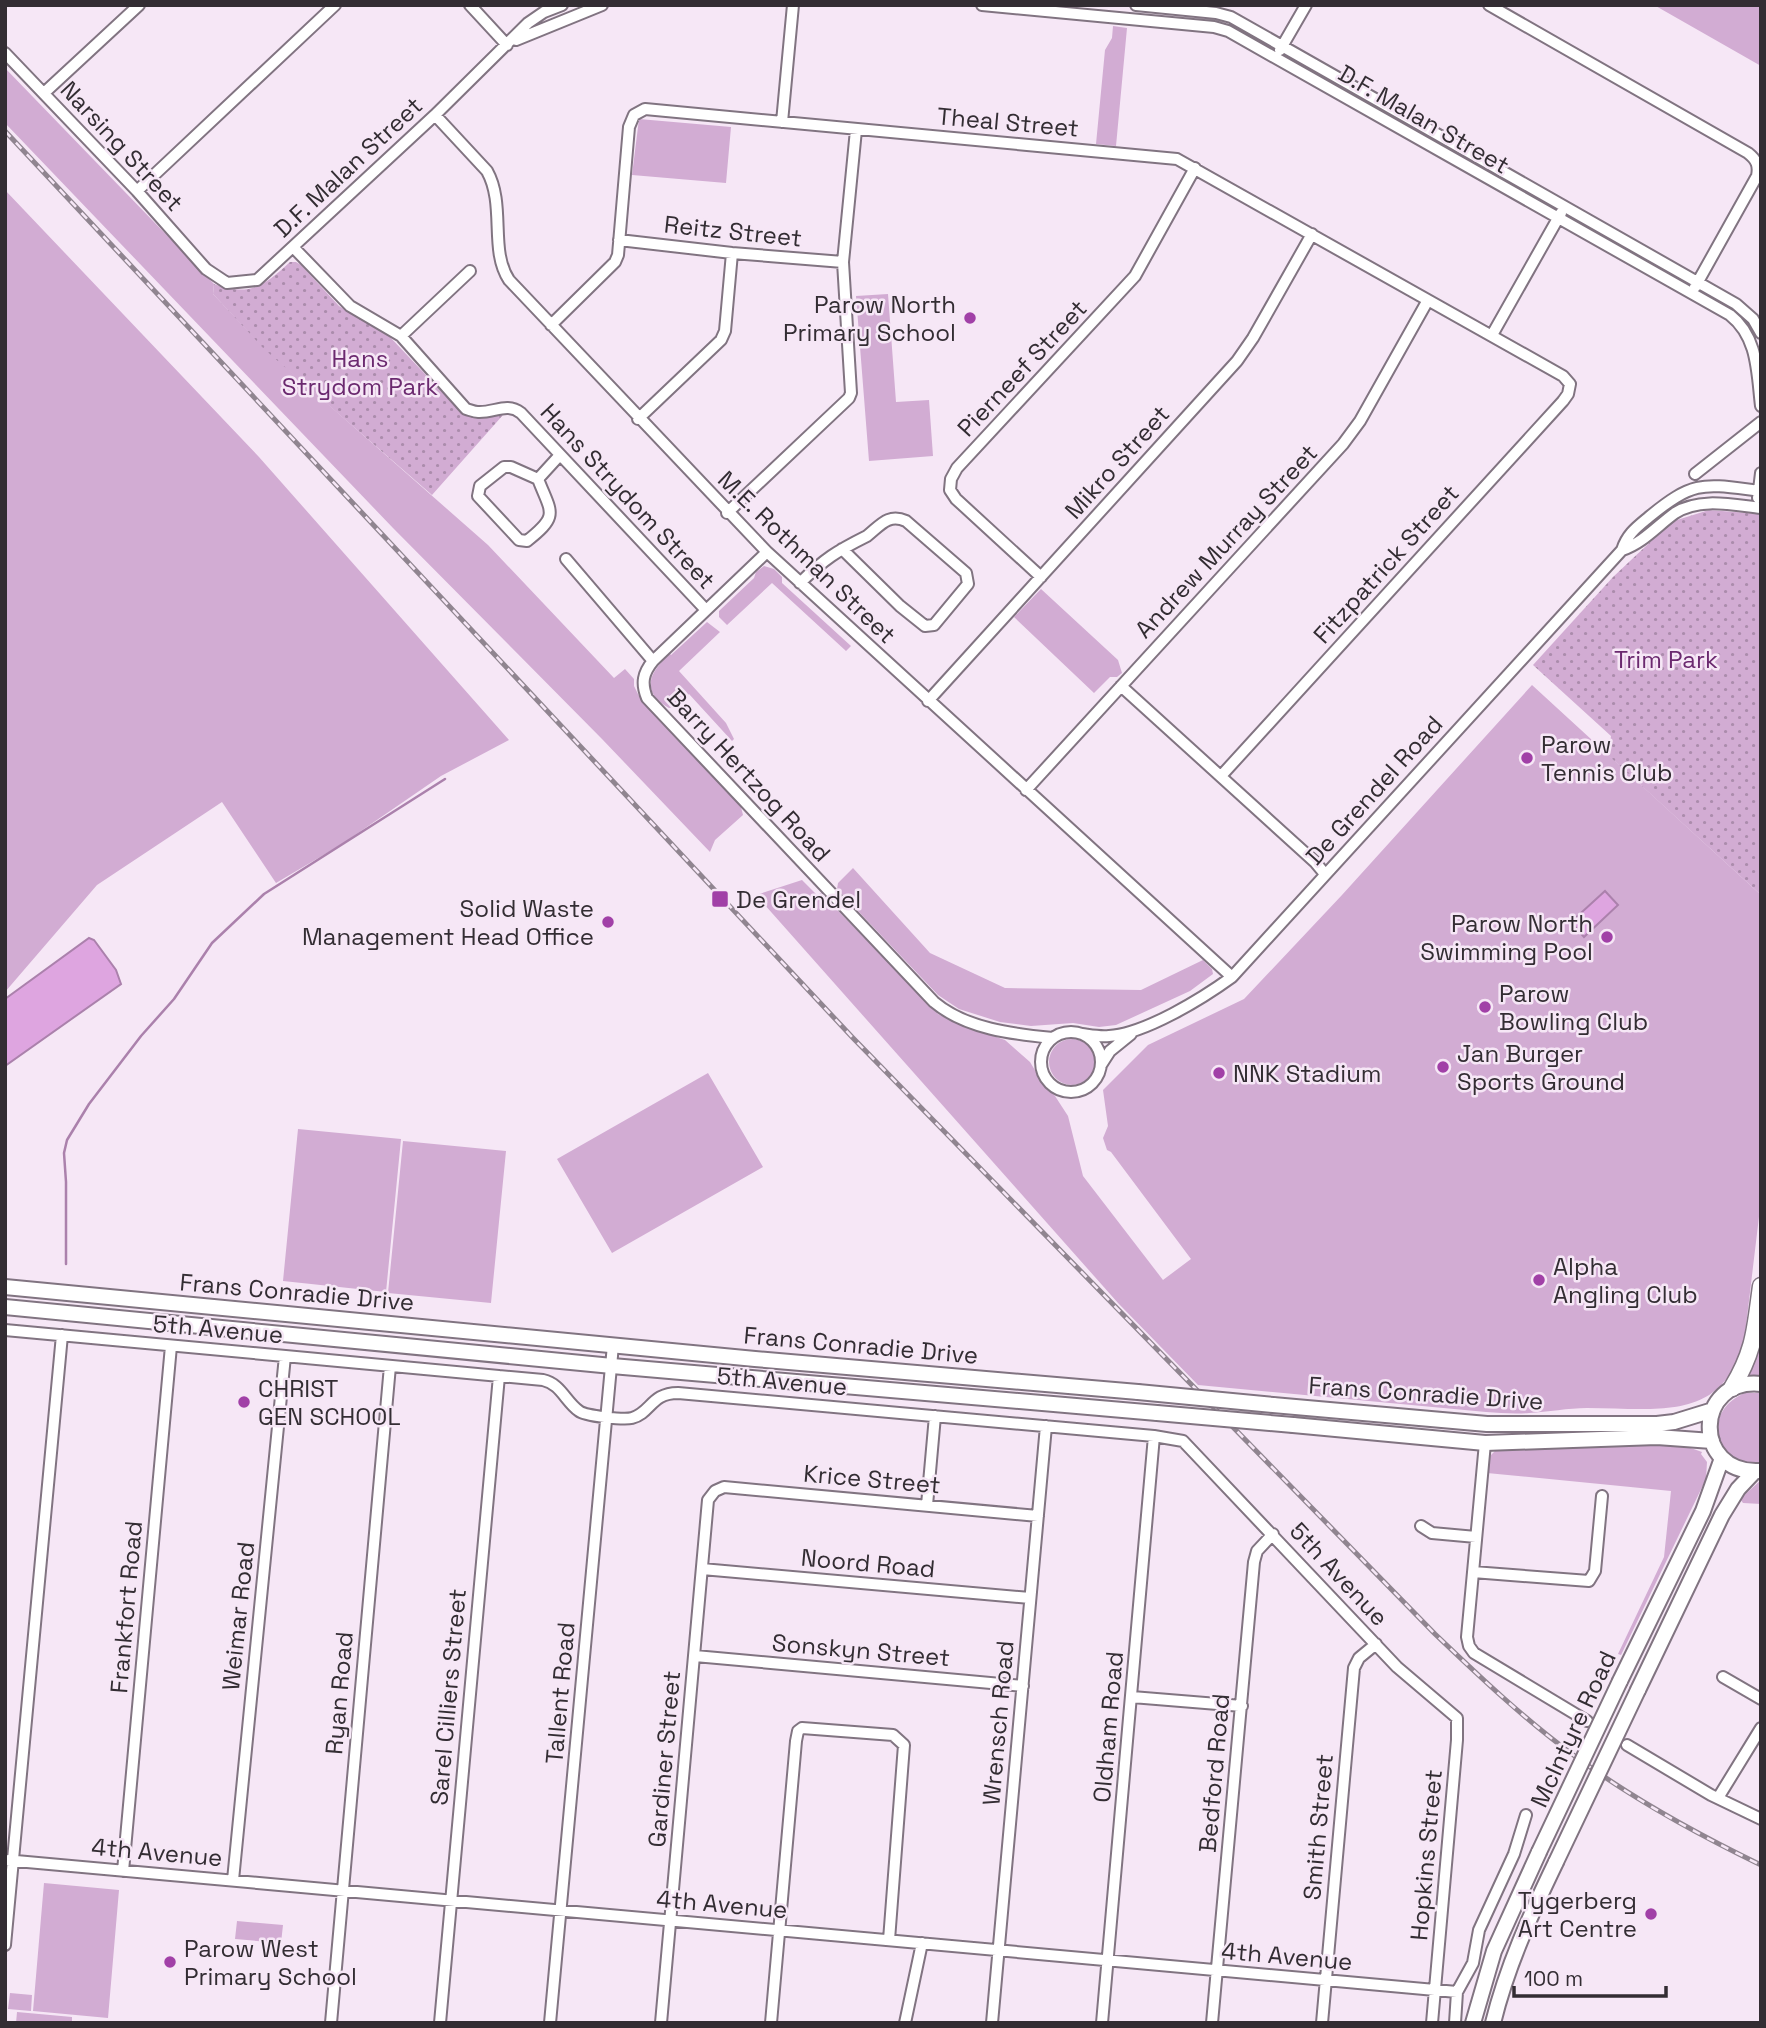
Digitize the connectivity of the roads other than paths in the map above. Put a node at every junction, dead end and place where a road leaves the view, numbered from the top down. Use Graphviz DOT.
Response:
graph roads {
  1 [pos="139,5"];
  2 [pos="335,5"];
  3 [pos="470,5"];
  4 [pos="562,5"];
  5 [pos="602,5"];
  6 [pos="793,5"];
  7 [pos="982,5"];
  8 [pos="1136,5"];
  9 [pos="1306,5"];
  10 [pos="1489,5"];
  11 [pos="1061,9"];
  12 [pos="508,45"];
  13 [pos="1283,45"];
  14 [pos="5,53"];
  15 [pos="1275,58"];
  16 [pos="44,93"];
  17 [pos="435,115"];
  18 [pos="782,122"];
  19 [pos="856,130"];
  20 [pos="1195,168"];
  21 [pos="137,191"];
  22 [pos="1565,206"];
  23 [pos="1558,219"];
  24 [pos="1312,234"];
  25 [pos="619,240"];
  26 [pos="293,247"];
  27 [pos="732,253"];
  28 [pos="844,262"];
  29 [pos="206,269"];
  30 [pos="470,271"];
  31 [pos="1698,281"];
  32 [pos="1692,292"];
  33 [pos="1428,300"];
  34 [pos="551,325"];
  35 [pos="1761,333"];
  36 [pos="401,335"];
  37 [pos="1492,335"];
  38 [pos="1563,376"];
  39 [pos="1761,405"];
  40 [pos="638,419"];
  41 [pos="1761,422"];
  42 [pos="559,456"];
  43 [pos="1761,473"];
  44 [pos="1695,474"];
  45 [pos="538,479"];
  46 [pos="1760,491"];
  47 [pos="1759,508"];
  48 [pos="727,513"];
  49 [pos="842,549"];
  50 [pos="1622,550"];
  51 [pos="766,552"];
  52 [pos="566,559"];
  53 [pos="1041,577"];
  54 [pos="800,583"];
  55 [pos="706,610"];
  56 [pos="653,661"];
  57 [pos="1121,686"];
  58 [pos="928,701"];
  59 [pos="1220,776"];
  60 [pos="1026,790"];
  61 [pos="1325,874"];
  62 [pos="1232,976"];
  63 [pos="1136,1030"];
  64 [pos="1082,1034"];
  65 [pos="1053,1038"];
  66 [pos="1101,1065"];
  67 [pos="1761,1286"];
  68 [pos="5,1287"];
  69 [pos="5,1307"];
  70 [pos="5,1331"];
  71 [pos="62,1335"];
  72 [pos="613,1345"];
  73 [pos="171,1346"];
  74 [pos="285,1356"];
  75 [pos="390,1366"];
  76 [pos="612,1366"];
  77 [pos="499,1376"];
  78 [pos="1761,1384"];
  79 [pos="1732,1388"];
  80 [pos="1713,1410"];
  81 [pos="607,1416"];
  82 [pos="935,1416"];
  83 [pos="1046,1426"];
  84 [pos="1154,1436"];
  85 [pos="1712,1441"];
  86 [pos="1485,1443"];
  87 [pos="1722,1458"];
  88 [pos="1758,1471"];
  89 [pos="1602,1496"];
  90 [pos="708,1500"];
  91 [pos="928,1505"];
  92 [pos="1038,1516"];
  93 [pos="1421,1526"];
  94 [pos="1273,1534"];
  95 [pos="1476,1537"];
  96 [pos="702,1569"];
  97 [pos="1473,1572"];
  98 [pos="1030,1598"];
  99 [pos="1376,1644"];
  100 [pos="695,1656"];
  101 [pos="1723,1677"];
  102 [pos="1023,1686"];
  103 [pos="1132,1696"];
  104 [pos="1761,1699"];
  105 [pos="1242,1706"];
  106 [pos="1587,1721"];
  107 [pos="1458,1722"];
  108 [pos="1761,1728"];
  109 [pos="1627,1745"];
  110 [pos="1718,1798"];
  111 [pos="1526,1815"];
  112 [pos="1761,1819"];
  113 [pos="9,1860"];
  114 [pos="123,1871"];
  115 [pos="233,1880"];
  116 [pos="342,1890"];
  117 [pos="450,1901"];
  118 [pos="561,1911"];
  119 [pos="670,1920"];
  120 [pos="780,1930"];
  121 [pos="889,1940"];
  122 [pos="922,1943"];
  123 [pos="5,1945"];
  124 [pos="998,1951"];
  125 [pos="1108,1960"];
  126 [pos="1217,1970"];
  127 [pos="1326,1980"];
  128 [pos="1435,1991"];
  129 [pos="1457,1992"];
  130 [pos="331,2023"];
  131 [pos="440,2023"];
  132 [pos="551,2023"];
  133 [pos="661,2023"];
  134 [pos="771,2023"];
  135 [pos="905,2023"];
  136 [pos="992,2023"];
  137 [pos="1102,2023"];
  138 [pos="1212,2023"];
  139 [pos="1322,2023"];
  140 [pos="1432,2023"];
  141 [pos="1455,2023"];
  142 [pos="1473,2023"];
  143 [pos="1493,2023"];
  1 -- 16 [label="street"];
  2 -- 21 [label="street"];
  3 -- 12 [label="street"];
  4 -- 12 [label="street, D.F. Malan Street"];
  5 -- 12 [label="street, D.F. Malan Street"];
  6 -- 18 [label="street"];
  7 -- 11 [label="street, D.F. Malan Street"];
  8 -- 13 [label="street, D.F. Malan Street"];
  9 -- 13 [label="street"];
  10 -- 31 [label="street"];
  11 -- 15 [label="street, D.F. Malan Street"];
  12 -- 17 [label="street, D.F. Malan Street"];
  13 -- 15 [label="street"];
  13 -- 22 [label="street, D.F. Malan Street"];
  14 -- 16 [label="street, Narsing Street"];
  15 -- 23 [label="street, D.F. Malan Street"];
  16 -- 21 [label="street, Narsing Street"];
  17 -- 26 [label="street, D.F. Malan Street"];
  17 -- 34 [label="street, M.E. Rothman Street"];
  18 -- 19 [label="street, Theal Street"];
  18 -- 25 [label="street, Theal Street"];
  19 -- 20 [label="street, Theal Street"];
  19 -- 28 [label="street"];
  20 -- 24 [label="street, Theal Street"];
  20 -- 53 [label="street, Pierneef Street"];
  21 -- 29 [label="street, Narsing Street"];
  22 -- 23 [label="street"];
  22 -- 31 [label="street, D.F. Malan Street"];
  23 -- 32 [label="street, D.F. Malan Street"];
  23 -- 37 [label="street"];
  24 -- 33 [label="street, Theal Street"];
  24 -- 53 [label="street, Mikro Street"];
  25 -- 27 [label="street, Reitz Street"];
  25 -- 34 [label="street, Theal Street"];
  26 -- 29 [label="street, D.F. Malan Street"];
  26 -- 36 [label="street, Hans Strydom Street"];
  27 -- 28 [label="street, Reitz Street"];
  27 -- 40 [label="street"];
  28 -- 48 [label="street"];
  30 -- 36 [label="street"];
  31 -- 32 [label="street"];
  31 -- 35 [label="street, D.F. Malan Street"];
  32 -- 39 [label="street, D.F. Malan Street"];
  33 -- 37 [label="street, Theal Street"];
  33 -- 57 [label="street, Andrew Murray Street"];
  34 -- 40 [label="street, M.E. Rothman Street"];
  36 -- 42 [label="street, Hans Strydom Street"];
  37 -- 38 [label="street, Theal Street"];
  38 -- 59 [label="street, Fitzpatrick Street"];
  40 -- 48 [label="street, M.E. Rothman Street"];
  41 -- 44 [label="street"];
  42 -- 45 [label="street"];
  42 -- 55 [label="street, Hans Strydom Street"];
  43 -- 46 [label="street"];
  45 -- 45 [label="street"];
  46 -- 47 [label="street"];
  46 -- 50 [label="street, De Grendel Road"];
  47 -- 50 [label="street, De Grendel Road"];
  48 -- 51 [label="street, M.E. Rothman Street"];
  49 -- 49 [label="street"];
  49 -- 54 [label="street"];
  50 -- 61 [label="street, De Grendel Road"];
  51 -- 54 [label="street, M.E. Rothman Street"];
  51 -- 55 [label="street"];
  52 -- 56 [label="street"];
  53 -- 58 [label="street, Mikro Street"];
  54 -- 58 [label="street, M.E. Rothman Street"];
  55 -- 56 [label="street"];
  56 -- 65 [label="street, Barry Hertzog Road"];
  57 -- 59 [label="street"];
  57 -- 60 [label="street, Andrew Murray Street"];
  58 -- 60 [label="street, M.E. Rothman Street"];
  59 -- 61 [label="street"];
  60 -- 62 [label="street, M.E. Rothman Street"];
  61 -- 62 [label="street, De Grendel Road"];
  62 -- 63 [label="street, De Grendel Road"];
  63 -- 64 [label="street, De Grendel Road"];
  63 -- 66 [label="street, De Grendel Road"];
  64 -- 65 [label="street"];
  64 -- 66 [label="street"];
  65 -- 66 [label="street"];
  67 -- 79 [label="main road"];
  68 -- 72 [label="main road, Frans Conradie Drive"];
  69 -- 76 [label="main road, Frans Conradie Drive"];
  70 -- 71 [label="street, 5th Avenue"];
  71 -- 73 [label="street, 5th Avenue"];
  71 -- 113 [label="street"];
  72 -- 76 [label="street, Tallent Road"];
  72 -- 80 [label="main road, Frans Conradie Drive, bridge"];
  73 -- 74 [label="street, 5th Avenue"];
  73 -- 114 [label="street, Frankfort Road"];
  74 -- 75 [label="street, 5th Avenue"];
  74 -- 115 [label="street, Weimar Road"];
  75 -- 77 [label="street, 5th Avenue"];
  75 -- 116 [label="street, Ryan Road"];
  76 -- 81 [label="street, Tallent Road"];
  76 -- 86 [label="main road, Frans Conradie Drive, bridge"];
  77 -- 81 [label="street, 5th Avenue"];
  77 -- 117 [label="street, Sarel Cilliers Street"];
  78 -- 79 [label="main road"];
  79 -- 80 [label="main road"];
  80 -- 85 [label="main road"];
  81 -- 82 [label="street, 5th Avenue"];
  81 -- 118 [label="street, Tallent Road"];
  82 -- 83 [label="street, 5th Avenue"];
  82 -- 91 [label="street"];
  83 -- 84 [label="street, 5th Avenue"];
  83 -- 92 [label="street, Wrensch Road"];
  84 -- 94 [label="street, 5th Avenue"];
  84 -- 103 [label="street, Oldham Road"];
  85 -- 86 [label="main road, Frans Conradie Drive"];
  85 -- 87 [label="main road"];
  86 -- 95 [label="street"];
  87 -- 88 [label="main road"];
  87 -- 142 [label="main road, McIntyre Road, bridge"];
  88 -- 143 [label="main road, McIntyre Road, bridge"];
  89 -- 97 [label="street"];
  90 -- 91 [label="street, Krice Street"];
  90 -- 96 [label="street, Gardiner Street"];
  91 -- 92 [label="street, Krice Street"];
  92 -- 98 [label="street, Wrensch Road"];
  93 -- 95 [label="street"];
  94 -- 99 [label="street, 5th Avenue"];
  94 -- 105 [label="street, Bedford Road"];
  95 -- 97 [label="street"];
  96 -- 98 [label="street, Noord Road"];
  96 -- 100 [label="street, Gardiner Street"];
  97 -- 106 [label="street"];
  98 -- 102 [label="street, Wrensch Road"];
  99 -- 107 [label="street, 5th Avenue"];
  99 -- 127 [label="street, Smith Street"];
  100 -- 102 [label="street, Sonskyn Street"];
  100 -- 119 [label="street, Gardiner Street"];
  101 -- 104 [label="street"];
  102 -- 124 [label="street, Wrensch Road"];
  103 -- 105 [label="street"];
  103 -- 125 [label="street, Oldham Road"];
  105 -- 126 [label="street, Bedford Road"];
  107 -- 128 [label="street, Hopkins Street"];
  108 -- 110 [label="street"];
  109 -- 110 [label="street"];
  110 -- 112 [label="street"];
  111 -- 129 [label="street"];
  113 -- 114 [label="street, 4th Avenue"];
  113 -- 123 [label="street"];
  114 -- 115 [label="street, 4th Avenue"];
  115 -- 116 [label="street, 4th Avenue"];
  116 -- 117 [label="street, 4th Avenue"];
  116 -- 130 [label="street, Ryan Road"];
  117 -- 118 [label="street, 4th Avenue"];
  117 -- 131 [label="street, Sarel Cilliers Street"];
  118 -- 119 [label="street, 4th Avenue"];
  118 -- 132 [label="street, Tallent Road"];
  119 -- 120 [label="street, 4th Avenue"];
  119 -- 133 [label="street, Gardiner Street"];
  120 -- 121 [label="street, 4th Avenue"];
  120 -- 121 [label="street"];
  120 -- 134 [label="street"];
  121 -- 122 [label="street, 4th Avenue"];
  122 -- 124 [label="street, 4th Avenue"];
  122 -- 135 [label="street"];
  124 -- 125 [label="street, 4th Avenue"];
  124 -- 136 [label="street, Wrensch Road"];
  125 -- 126 [label="street, 4th Avenue"];
  125 -- 137 [label="street, Oldham Road"];
  126 -- 127 [label="street, 4th Avenue"];
  126 -- 138 [label="street, Bedford Road"];
  127 -- 128 [label="street, 4th Avenue"];
  127 -- 139 [label="street, Smith Street"];
  128 -- 129 [label="street, 4th Avenue"];
  128 -- 140 [label="street, Hopkins Street"];
  129 -- 141 [label="street"];
}
